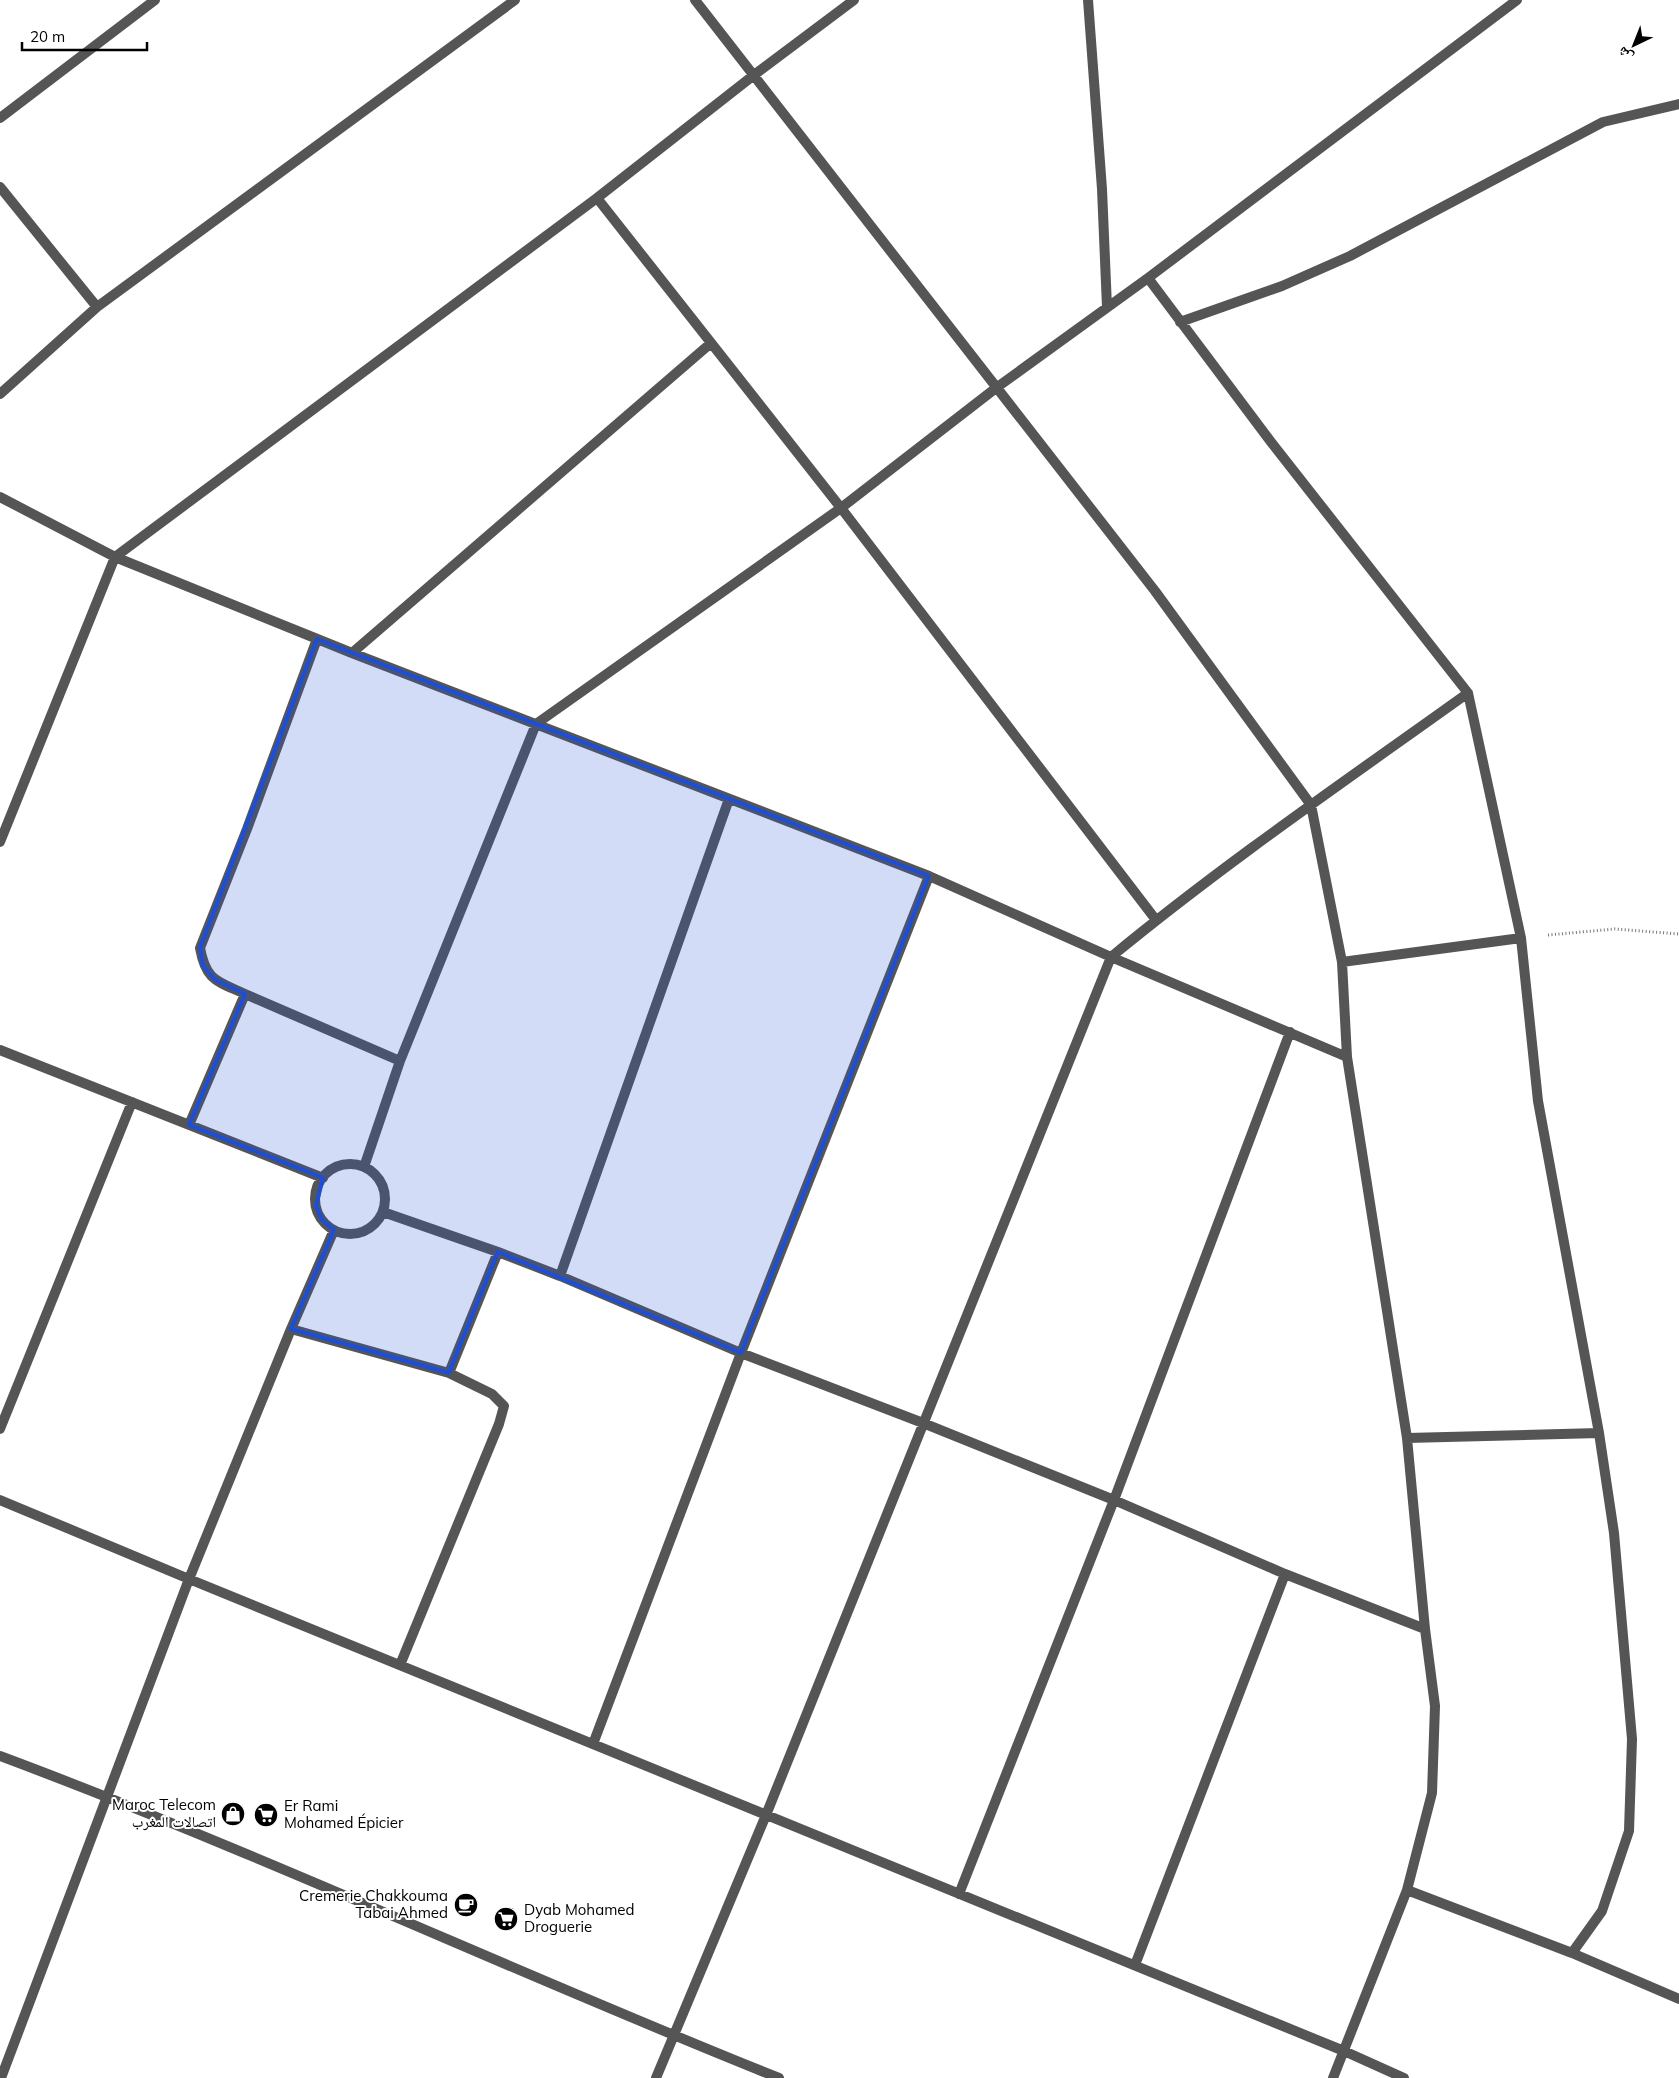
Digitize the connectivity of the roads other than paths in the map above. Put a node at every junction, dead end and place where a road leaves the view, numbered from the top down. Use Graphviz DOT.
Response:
graph roads {
  1 [pos="156,0"];
  2 [pos="515,0"];
  3 [pos="695,0"];
  4 [pos="854,0"];
  5 [pos="1088,0"];
  6 [pos="1517,0"];
  7 [pos="754,75"];
  8 [pos="1679,104"];
  9 [pos="0,118"];
  10 [pos="0,187"];
  11 [pos="597,198"];
  12 [pos="1148,278"];
  13 [pos="97,307"];
  14 [pos="1108,307"];
  15 [pos="1180,322"];
  16 [pos="711,343"];
  17 [pos="996,388"];
  18 [pos="0,394"];
  19 [pos="0,497"];
  20 [pos="840,508"];
  21 [pos="115,557"];
  22 [pos="317,639"];
  23 [pos="352,653"];
  24 [pos="1468,693"];
  25 [pos="536,724"];
  26 [pos="729,799"];
  27 [pos="1311,806"];
  28 [pos="0,842"];
  29 [pos="929,876"];
  30 [pos="1156,920"];
  31 [pos="1521,938"];
  32 [pos="1111,957"];
  33 [pos="1342,962"];
  34 [pos="245,994"];
  35 [pos="1290,1032"];
  36 [pos="0,1050"];
  37 [pos="1347,1057"];
  38 [pos="400,1061"];
  39 [pos="132,1102"];
  40 [pos="189,1125"];
  41 [pos="364,1167"];
  42 [pos="323,1178"];
  43 [pos="383,1212"];
  44 [pos="334,1230"];
  45 [pos="498,1252"];
  46 [pos="560,1276"];
  47 [pos="291,1329"];
  48 [pos="741,1353"];
  49 [pos="449,1373"];
  50 [pos="923,1423"];
  51 [pos="0,1429"];
  52 [pos="1599,1433"];
  53 [pos="1408,1438"];
  54 [pos="0,1500"];
  55 [pos="1114,1500"];
  56 [pos="1285,1574"];
  57 [pos="189,1579"];
  58 [pos="1425,1629"];
  59 [pos="400,1666"];
  60 [pos="593,1744"];
  61 [pos="0,1756"];
  62 [pos="108,1796"];
  63 [pos="766,1815"];
  64 [pos="1407,1890"];
  65 [pos="958,1894"];
  66 [pos="1572,1953"];
  67 [pos="1135,1966"];
  68 [pos="1679,1999"];
  69 [pos="672,2036"];
  70 [pos="1344,2051"];
  71 [pos="1,2078"];
  72 [pos="656,2078"];
  73 [pos="779,2078"];
  74 [pos="1332,2078"];
  75 [pos="1404,2078"];
  1 -- 9 [label="street"];
  2 -- 13 [label="street"];
  3 -- 7 [label="street"];
  4 -- 7 [label="street"];
  5 -- 14 [label="street"];
  6 -- 12 [label="street"];
  7 -- 11 [label="street"];
  7 -- 17 [label="street"];
  8 -- 15 [label="street"];
  10 -- 13 [label="street"];
  11 -- 16 [label="street"];
  11 -- 21 [label="street"];
  12 -- 14 [label="street"];
  12 -- 15 [label="street"];
  13 -- 18 [label="street"];
  14 -- 17 [label="street"];
  15 -- 24 [label="street"];
  16 -- 20 [label="street"];
  16 -- 23 [label="street"];
  17 -- 20 [label="street"];
  17 -- 27 [label="street"];
  19 -- 21 [label="street"];
  20 -- 25 [label="street"];
  20 -- 30 [label="street"];
  21 -- 22 [label="street"];
  21 -- 28 [label="street"];
  22 -- 23 [label="street"];
  22 -- 34 [label="street"];
  23 -- 25 [label="street"];
  24 -- 27 [label="street"];
  24 -- 31 [label="street"];
  25 -- 26 [label="street"];
  25 -- 38 [label="street"];
  26 -- 29 [label="street"];
  26 -- 46 [label="street"];
  27 -- 30 [label="street"];
  27 -- 33 [label="street"];
  29 -- 32 [label="street"];
  29 -- 48 [label="street"];
  30 -- 32 [label="street"];
  31 -- 33 [label="street"];
  31 -- 52 [label="street"];
  32 -- 35 [label="street"];
  32 -- 50 [label="street"];
  33 -- 37 [label="street"];
  34 -- 38 [label="street"];
  34 -- 40 [label="street"];
  35 -- 37 [label="street"];
  35 -- 55 [label="street"];
  36 -- 39 [label="street"];
  37 -- 53 [label="street"];
  38 -- 41 [label="street"];
  39 -- 40 [label="street"];
  39 -- 51 [label="street"];
  40 -- 42 [label="street"];
  41 -- 42 [label="street"];
  41 -- 43 [label="street"];
  42 -- 44 [label="street"];
  43 -- 44 [label="street"];
  43 -- 45 [label="street"];
  44 -- 47 [label="street"];
  45 -- 46 [label="street"];
  45 -- 49 [label="street"];
  46 -- 48 [label="street"];
  47 -- 49 [label="street"];
  47 -- 57 [label="street"];
  48 -- 50 [label="street"];
  48 -- 60 [label="street"];
  49 -- 59 [label="street"];
  50 -- 55 [label="street"];
  50 -- 63 [label="street"];
  52 -- 53 [label="street"];
  52 -- 66 [label="street"];
  53 -- 58 [label="street"];
  54 -- 57 [label="street"];
  55 -- 56 [label="street"];
  55 -- 65 [label="street"];
  56 -- 58 [label="street"];
  56 -- 67 [label="street"];
  57 -- 59 [label="street"];
  57 -- 62 [label="street"];
  58 -- 64 [label="street"];
  59 -- 60 [label="street"];
  60 -- 63 [label="street"];
  61 -- 62 [label="street"];
  62 -- 69 [label="street"];
  62 -- 71 [label="street"];
  63 -- 65 [label="street"];
  63 -- 69 [label="street"];
  64 -- 66 [label="street"];
  64 -- 70 [label="street"];
  65 -- 67 [label="street"];
  66 -- 68 [label="street"];
  67 -- 70 [label="street"];
  69 -- 72 [label="street"];
  69 -- 73 [label="street"];
  70 -- 74 [label="street"];
  70 -- 75 [label="street"];
}
